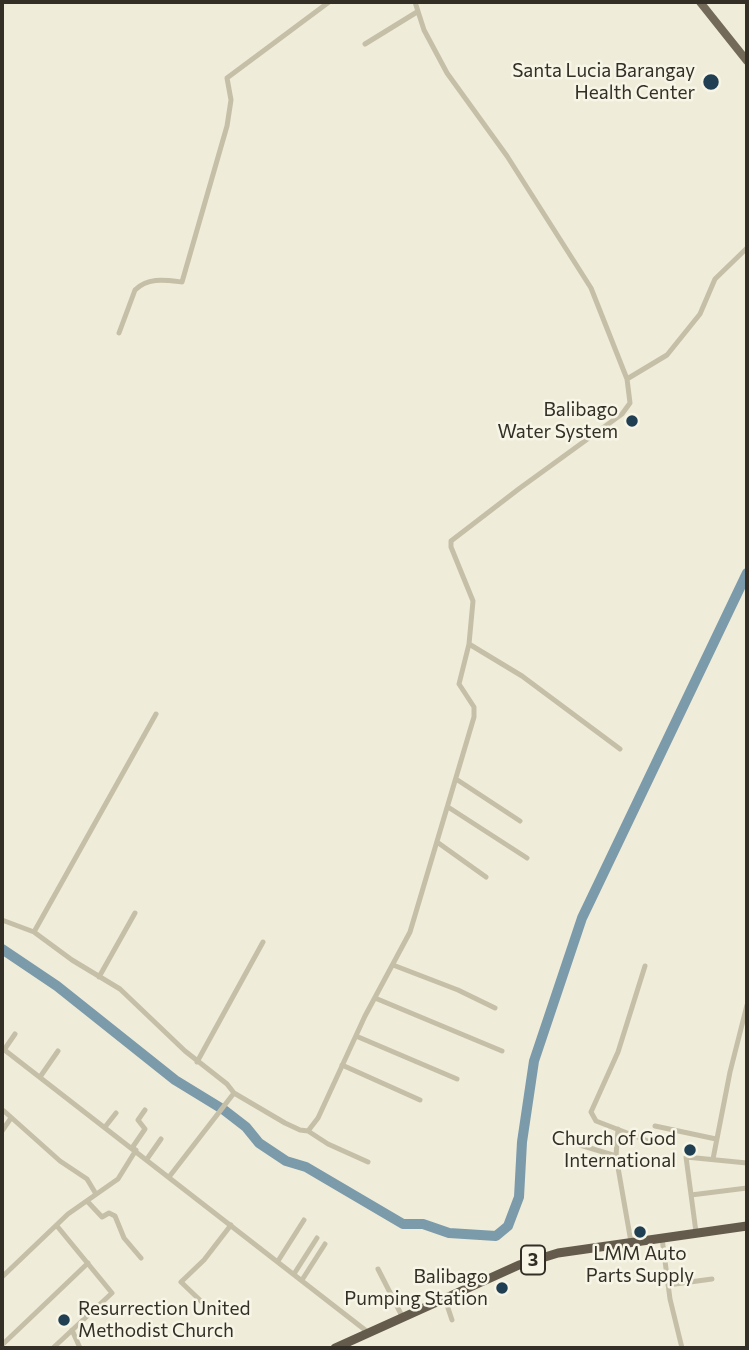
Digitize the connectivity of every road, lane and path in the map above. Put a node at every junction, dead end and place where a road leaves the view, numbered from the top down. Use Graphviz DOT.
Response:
graph roads {
  1 [pos="329,2"];
  2 [pos="415,2"];
  3 [pos="702,3"];
  4 [pos="417,12"];
  5 [pos="365,44"];
  6 [pos="747,61"];
  7 [pos="747,248"];
  8 [pos="119,333"];
  9 [pos="628,379"];
  10 [pos="469,643"];
  11 [pos="156,714"];
  12 [pos="620,749"];
  13 [pos="456,779"];
  14 [pos="448,807"];
  15 [pos="520,821"];
  16 [pos="437,842"];
  17 [pos="527,858"];
  18 [pos="486,877"];
  19 [pos="135,913"];
  20 [pos="2,920"];
  21 [pos="34,932"];
  22 [pos="263,942"];
  23 [pos="393,965"];
  24 [pos="645,965"];
  25 [pos="99,977"];
  26 [pos="375,998"];
  27 [pos="747,1005"];
  28 [pos="495,1007"];
  29 [pos="15,1034"];
  30 [pos="356,1036"];
  31 [pos="3,1049"];
  32 [pos="58,1051"];
  33 [pos="502,1051"];
  34 [pos="197,1062"];
  35 [pos="342,1065"];
  36 [pos="40,1077"];
  37 [pos="457,1079"];
  38 [pos="234,1093"];
  39 [pos="420,1100"];
  40 [pos="145,1110"];
  41 [pos="5,1111"];
  42 [pos="116,1113"];
  43 [pos="11,1118"];
  44 [pos="655,1126"];
  45 [pos="105,1127"];
  46 [pos="618,1129"];
  47 [pos="2,1131"];
  48 [pos="308,1131"];
  49 [pos="161,1139"];
  50 [pos="716,1139"];
  51 [pos="648,1141"];
  52 [pos="580,1145"];
  53 [pos="134,1149"];
  54 [pos="616,1156"];
  55 [pos="713,1158"];
  56 [pos="147,1159"];
  57 [pos="368,1162"];
  58 [pos="747,1163"];
  59 [pos="169,1177"];
  60 [pos="747,1188"];
  61 [pos="96,1194"];
  62 [pos="691,1195"];
  63 [pos="87,1201"];
  64 [pos="304,1220"];
  65 [pos="231,1225"];
  66 [pos="57,1226"];
  67 [pos="747,1226"];
  68 [pos="696,1232"];
  69 [pos="317,1238"];
  70 [pos="662,1238"];
  71 [pos="631,1242"];
  72 [pos="325,1244"];
  73 [pos="141,1258"];
  74 [pos="278,1261"];
  75 [pos="88,1263"];
  76 [pos="378,1269"];
  77 [pos="294,1274"];
  78 [pos="2,1277"];
  79 [pos="712,1279"];
  80 [pos="302,1280"];
  81 [pos="668,1285"];
  82 [pos="445,1299"];
  83 [pos="204,1304"];
  84 [pos="403,1318"];
  85 [pos="453,1320"];
  86 [pos="72,1331"];
  87 [pos="369,1333"];
  88 [pos="2,1345"];
  89 [pos="53,1348"];
  90 [pos="80,1348"];
  91 [pos="335,1348"];
  92 [pos="682,1348"];
  1 -- 8 [label="street"];
  2 -- 4 [label="street"];
  3 -- 6 [label="main road"];
  4 -- 5 [label="street"];
  4 -- 9 [label="street"];
  7 -- 9 [label="street"];
  9 -- 10 [label="street"];
  10 -- 12 [label="street"];
  10 -- 13 [label="street"];
  11 -- 21 [label="street"];
  13 -- 14 [label="street"];
  13 -- 15 [label="street"];
  14 -- 16 [label="street"];
  14 -- 17 [label="street"];
  16 -- 18 [label="street"];
  16 -- 23 [label="street"];
  19 -- 25 [label="street"];
  20 -- 21 [label="street"];
  21 -- 25 [label="street"];
  22 -- 34 [label="street"];
  23 -- 26 [label="street"];
  23 -- 28 [label="street"];
  24 -- 46 [label="street"];
  25 -- 34 [label="street"];
  26 -- 30 [label="street"];
  26 -- 33 [label="street"];
  27 -- 50 [label="street"];
  29 -- 31 [label="street"];
  30 -- 35 [label="street"];
  30 -- 37 [label="street"];
  31 -- 36 [label="street"];
  32 -- 36 [label="street"];
  34 -- 38 [label="street"];
  35 -- 39 [label="street"];
  35 -- 48 [label="street"];
  36 -- 45 [label="street"];
  38 -- 48 [label="street"];
  38 -- 59 [label="street"];
  40 -- 53 [label="street"];
  41 -- 43 [label="street"];
  42 -- 45 [label="street"];
  43 -- 47 [label="street"];
  43 -- 61 [label="street"];
  44 -- 50 [label="street"];
  45 -- 53 [label="street"];
  46 -- 51 [label="street"];
  46 -- 54 [label="street"];
  48 -- 57 [label="street"];
  49 -- 56 [label="street"];
  50 -- 55 [label="street"];
  52 -- 54 [label="street"];
  53 -- 56 [label="street"];
  53 -- 61 [label="street"];
  54 -- 71 [label="street"];
  55 -- 58 [label="street"];
  55 -- 62 [label="street"];
  56 -- 59 [label="street"];
  59 -- 65 [label="street"];
  60 -- 62 [label="street"];
  61 -- 63 [label="street"];
  62 -- 68 [label="street"];
  63 -- 66 [label="street"];
  63 -- 73 [label="street"];
  64 -- 74 [label="street"];
  65 -- 74 [label="street"];
  65 -- 83 [label="street"];
  66 -- 75 [label="street"];
  66 -- 78 [label="street"];
  67 -- 68 [label="highway, 3"];
  68 -- 70 [label="highway, 3"];
  69 -- 77 [label="street"];
  70 -- 71 [label="highway, 3"];
  70 -- 81 [label="street"];
  71 -- 82 [label="highway, 3"];
  72 -- 80 [label="street"];
  74 -- 77 [label="street"];
  75 -- 86 [label="street"];
  75 -- 88 [label="street"];
  76 -- 84 [label="street"];
  77 -- 80 [label="street"];
  79 -- 81 [label="street"];
  80 -- 87 [label="street"];
  81 -- 92 [label="street"];
  82 -- 84 [label="highway, 3"];
  82 -- 85 [label="street"];
  84 -- 87 [label="highway, 3"];
  86 -- 89 [label="street"];
  86 -- 90 [label="street"];
  87 -- 91 [label="highway, 3"];
}
